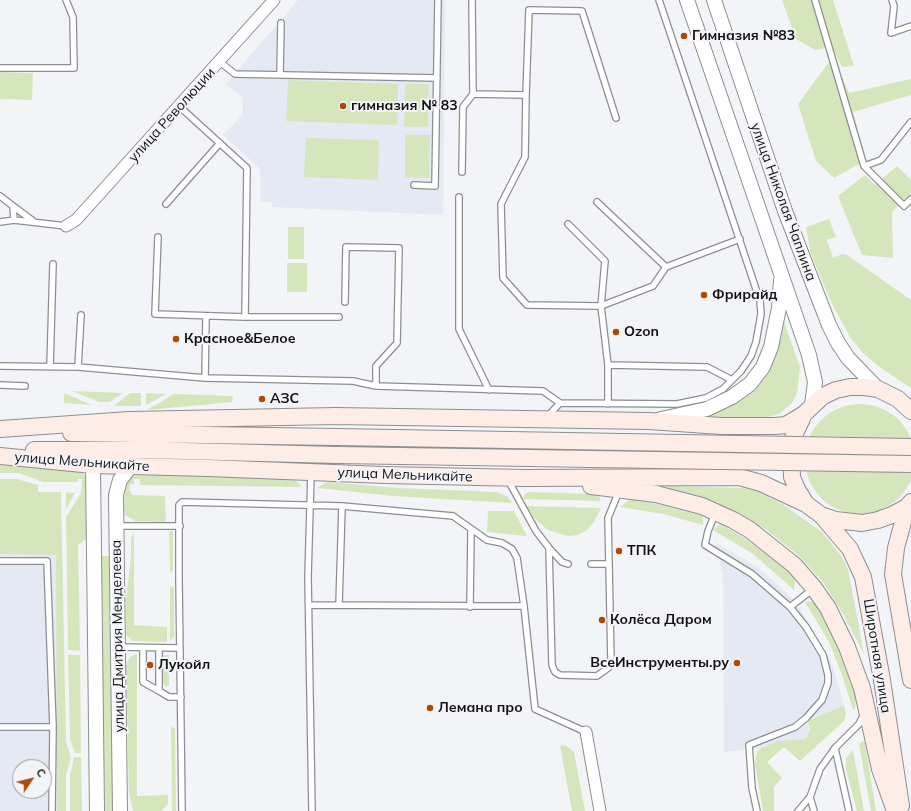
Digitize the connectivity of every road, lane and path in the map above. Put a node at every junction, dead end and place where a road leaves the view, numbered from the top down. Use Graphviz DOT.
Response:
graph roads {
  1 [pos="66,0"];
  2 [pos="274,0"];
  3 [pos="438,0"];
  4 [pos="472,0"];
  5 [pos="659,0"];
  6 [pos="687,0"];
  7 [pos="714,0"];
  8 [pos="815,0"];
  9 [pos="892,0"];
  10 [pos="281,24"];
  11 [pos="911,26"];
  12 [pos="220,62"];
  13 [pos="0,68"];
  14 [pos="280,74"];
  15 [pos="437,78"];
  16 [pos="473,94"];
  17 [pos="526,95"];
  18 [pos="180,106"];
  19 [pos="616,118"];
  20 [pos="911,122"];
  21 [pos="220,143"];
  22 [pos="864,166"];
  23 [pos="462,172"];
  24 [pos="414,185"];
  25 [pos="0,196"];
  26 [pos="459,197"];
  27 [pos="911,199"];
  28 [pos="597,202"];
  29 [pos="166,204"];
  30 [pos="13,206"];
  31 [pos="14,220"];
  32 [pos="33,221"];
  33 [pos="0,222"];
  34 [pos="568,224"];
  35 [pos="66,226"];
  36 [pos="158,237"];
  37 [pos="740,239"];
  38 [pos="53,264"];
  39 [pos="666,267"];
  40 [pos="781,274"];
  41 [pos="345,302"];
  42 [pos="601,306"];
  43 [pos="81,315"];
  44 [pos="206,317"];
  45 [pos="245,317"];
  46 [pos="340,317"];
  47 [pos="608,365"];
  48 [pos="0,366"];
  49 [pos="50,367"];
  50 [pos="78,367"];
  51 [pos="205,378"];
  52 [pos="732,380"];
  53 [pos="0,385"];
  54 [pos="25,386"];
  55 [pos="376,386"];
  56 [pos="489,390"];
  57 [pos="878,390"];
  58 [pos="560,403"];
  59 [pos="905,403"];
  60 [pos="608,404"];
  61 [pos="808,410"];
  62 [pos="911,411"];
  63 [pos="545,419"];
  64 [pos="649,421"];
  65 [pos="0,429"];
  66 [pos="911,447"];
  67 [pos="0,450"];
  68 [pos="0,456"];
  69 [pos="911,464"];
  70 [pos="93,465"];
  71 [pos="131,466"];
  72 [pos="311,472"];
  73 [pos="507,478"];
  74 [pos="525,478"];
  75 [pos="620,489"];
  76 [pos="310,504"];
  77 [pos="806,504"];
  78 [pos="909,505"];
  79 [pos="342,506"];
  80 [pos="716,512"];
  81 [pos="821,515"];
  82 [pos="117,526"];
  83 [pos="180,526"];
  84 [pos="471,530"];
  85 [pos="549,548"];
  86 [pos="0,561"];
  87 [pos="568,564"];
  88 [pos="591,564"];
  89 [pos="609,564"];
  90 [pos="814,588"];
  91 [pos="308,605"];
  92 [pos="339,606"];
  93 [pos="524,606"];
  94 [pos="470,607"];
  95 [pos="790,607"];
  96 [pos="117,647"];
  97 [pos="143,648"];
  98 [pos="159,648"];
  99 [pos="179,648"];
  100 [pos="911,680"];
  101 [pos="159,691"];
  102 [pos="181,697"];
  103 [pos="866,704"];
  104 [pos="0,727"];
  105 [pos="53,727"];
  106 [pos="586,732"];
  107 [pos="836,748"];
  108 [pos="810,797"];
  109 [pos="52,811"];
  110 [pos="97,811"];
  111 [pos="120,811"];
  112 [pos="182,811"];
  113 [pos="312,811"];
  114 [pos="600,811"];
  115 [pos="757,811"];
  116 [pos="798,811"];
  117 [pos="814,811"];
  118 [pos="849,811"];
  119 [pos="895,811"];
  120 [pos="902,811"];
  1 -- 13 [label="lane"];
  2 -- 12 [label="street, улица Революции"];
  3 -- 15 [label="lane"];
  4 -- 16 [label="lane"];
  5 -- 37 [label="lane"];
  6 -- 40 [label="street, улица Николая Чаплина"];
  7 -- 57 [label="street, улица Николая Чаплина"];
  8 -- 22 [label="lane"];
  9 -- 11 [label="lane"];
  10 -- 14 [label="lane"];
  12 -- 14 [label="lane"];
  12 -- 18 [label="street, улица Революции"];
  14 -- 15 [label="lane"];
  15 -- 24 [label="lane"];
  16 -- 17 [label="lane"];
  16 -- 23 [label="lane"];
  17 -- 19 [label="lane"];
  17 -- 42 [label="lane"];
  18 -- 21 [label="lane"];
  18 -- 35 [label="street, улица Революции"];
  20 -- 22 [label="lane"];
  21 -- 29 [label="lane"];
  21 -- 45 [label="lane"];
  22 -- 27 [label="lane"];
  25 -- 30 [label="lane"];
  26 -- 56 [label="lane"];
  28 -- 39 [label="lane"];
  30 -- 31 [label="lane"];
  30 -- 32 [label="lane"];
  31 -- 32 [label="lane"];
  31 -- 33 [label="lane"];
  32 -- 35 [label="lane"];
  34 -- 42 [label="lane"];
  36 -- 44 [label="lane"];
  37 -- 39 [label="lane"];
  37 -- 52 [label="lane"];
  38 -- 49 [label="lane"];
  39 -- 42 [label="lane"];
  40 -- 61 [label="street, улица Николая Чаплина"];
  40 -- 64 [label="street"];
  41 -- 55 [label="lane"];
  42 -- 47 [label="lane"];
  43 -- 50 [label="lane"];
  44 -- 45 [label="lane"];
  44 -- 51 [label="lane"];
  45 -- 46 [label="lane"];
  47 -- 52 [label="lane"];
  47 -- 60 [label="lane"];
  48 -- 49 [label="lane"];
  49 -- 50 [label="lane"];
  50 -- 51 [label="lane"];
  51 -- 55 [label="lane"];
  52 -- 60 [label="lane"];
  53 -- 54 [label="lane"];
  55 -- 56 [label="lane"];
  56 -- 58 [label="lane"];
  57 -- 59 [label="main road, улица Мельникайте"];
  57 -- 61 [label="main road, улица Мельникайте"];
  58 -- 60 [label="lane"];
  58 -- 63 [label="lane"];
  59 -- 62 [label="main road, улица Мельникайте"];
  61 -- 64 [label="main road, улица Мельникайте"];
  61 -- 77 [label="main road"];
  63 -- 64 [label="main road, улица Мельникайте"];
  63 -- 65 [label="main road, улица Мельникайте"];
  65 -- 66 [label="main road, улица Мельникайте, bridge"];
  67 -- 69 [label="main road, улица Мельникайте, bridge"];
  68 -- 70 [label="main road, улица Мельникайте"];
  70 -- 71 [label="main road, улица Мельникайте"];
  70 -- 110 [label="street, улица Дмитрия Менделеева"];
  71 -- 72 [label="main road, улица Мельникайте"];
  71 -- 82 [label="street, улица Дмитрия Менделеева"];
  72 -- 73 [label="main road, улица Мельникайте"];
  72 -- 76 [label="lane"];
  73 -- 74 [label="main road, улица Мельникайте"];
  73 -- 85 [label="lane"];
  74 -- 75 [label="main road"];
  74 -- 77 [label="main road, улица Мельникайте"];
  75 -- 80 [label="main road"];
  75 -- 89 [label="lane"];
  76 -- 79 [label="lane"];
  76 -- 83 [label="lane"];
  76 -- 91 [label="lane"];
  77 -- 81 [label="main road, улица Мельникайте"];
  78 -- 81 [label="main road"];
  78 -- 100 [label="main road, Широтная улица"];
  79 -- 84 [label="lane"];
  79 -- 92 [label="lane"];
  80 -- 90 [label="main road"];
  80 -- 95 [label="lane"];
  81 -- 120 [label="main road, Широтная улица"];
  82 -- 83 [label="lane"];
  82 -- 96 [label="street, улица Дмитрия Менделеева"];
  83 -- 99 [label="lane"];
  84 -- 93 [label="lane"];
  84 -- 94 [label="lane"];
  85 -- 87 [label="lane"];
  85 -- 89 [label="lane"];
  86 -- 105 [label="lane"];
  88 -- 89 [label="lane"];
  90 -- 95 [label="lane"];
  90 -- 103 [label="main road"];
  91 -- 92 [label="lane"];
  91 -- 113 [label="lane"];
  92 -- 94 [label="lane"];
  93 -- 94 [label="lane"];
  93 -- 106 [label="lane"];
  95 -- 115 [label="lane"];
  96 -- 97 [label="lane"];
  96 -- 111 [label="street, улица Дмитрия Менделеева"];
  97 -- 98 [label="lane"];
  97 -- 101 [label="lane"];
  98 -- 99 [label="lane"];
  98 -- 101 [label="lane"];
  99 -- 102 [label="lane"];
  101 -- 102 [label="lane"];
  102 -- 112 [label="lane"];
  103 -- 107 [label="lane"];
  103 -- 119 [label="main road"];
  104 -- 105 [label="lane"];
  105 -- 109 [label="lane"];
  106 -- 114 [label="street"];
  107 -- 108 [label="lane"];
  107 -- 118 [label="lane"];
  108 -- 116 [label="lane"];
  108 -- 117 [label="lane"];
}
